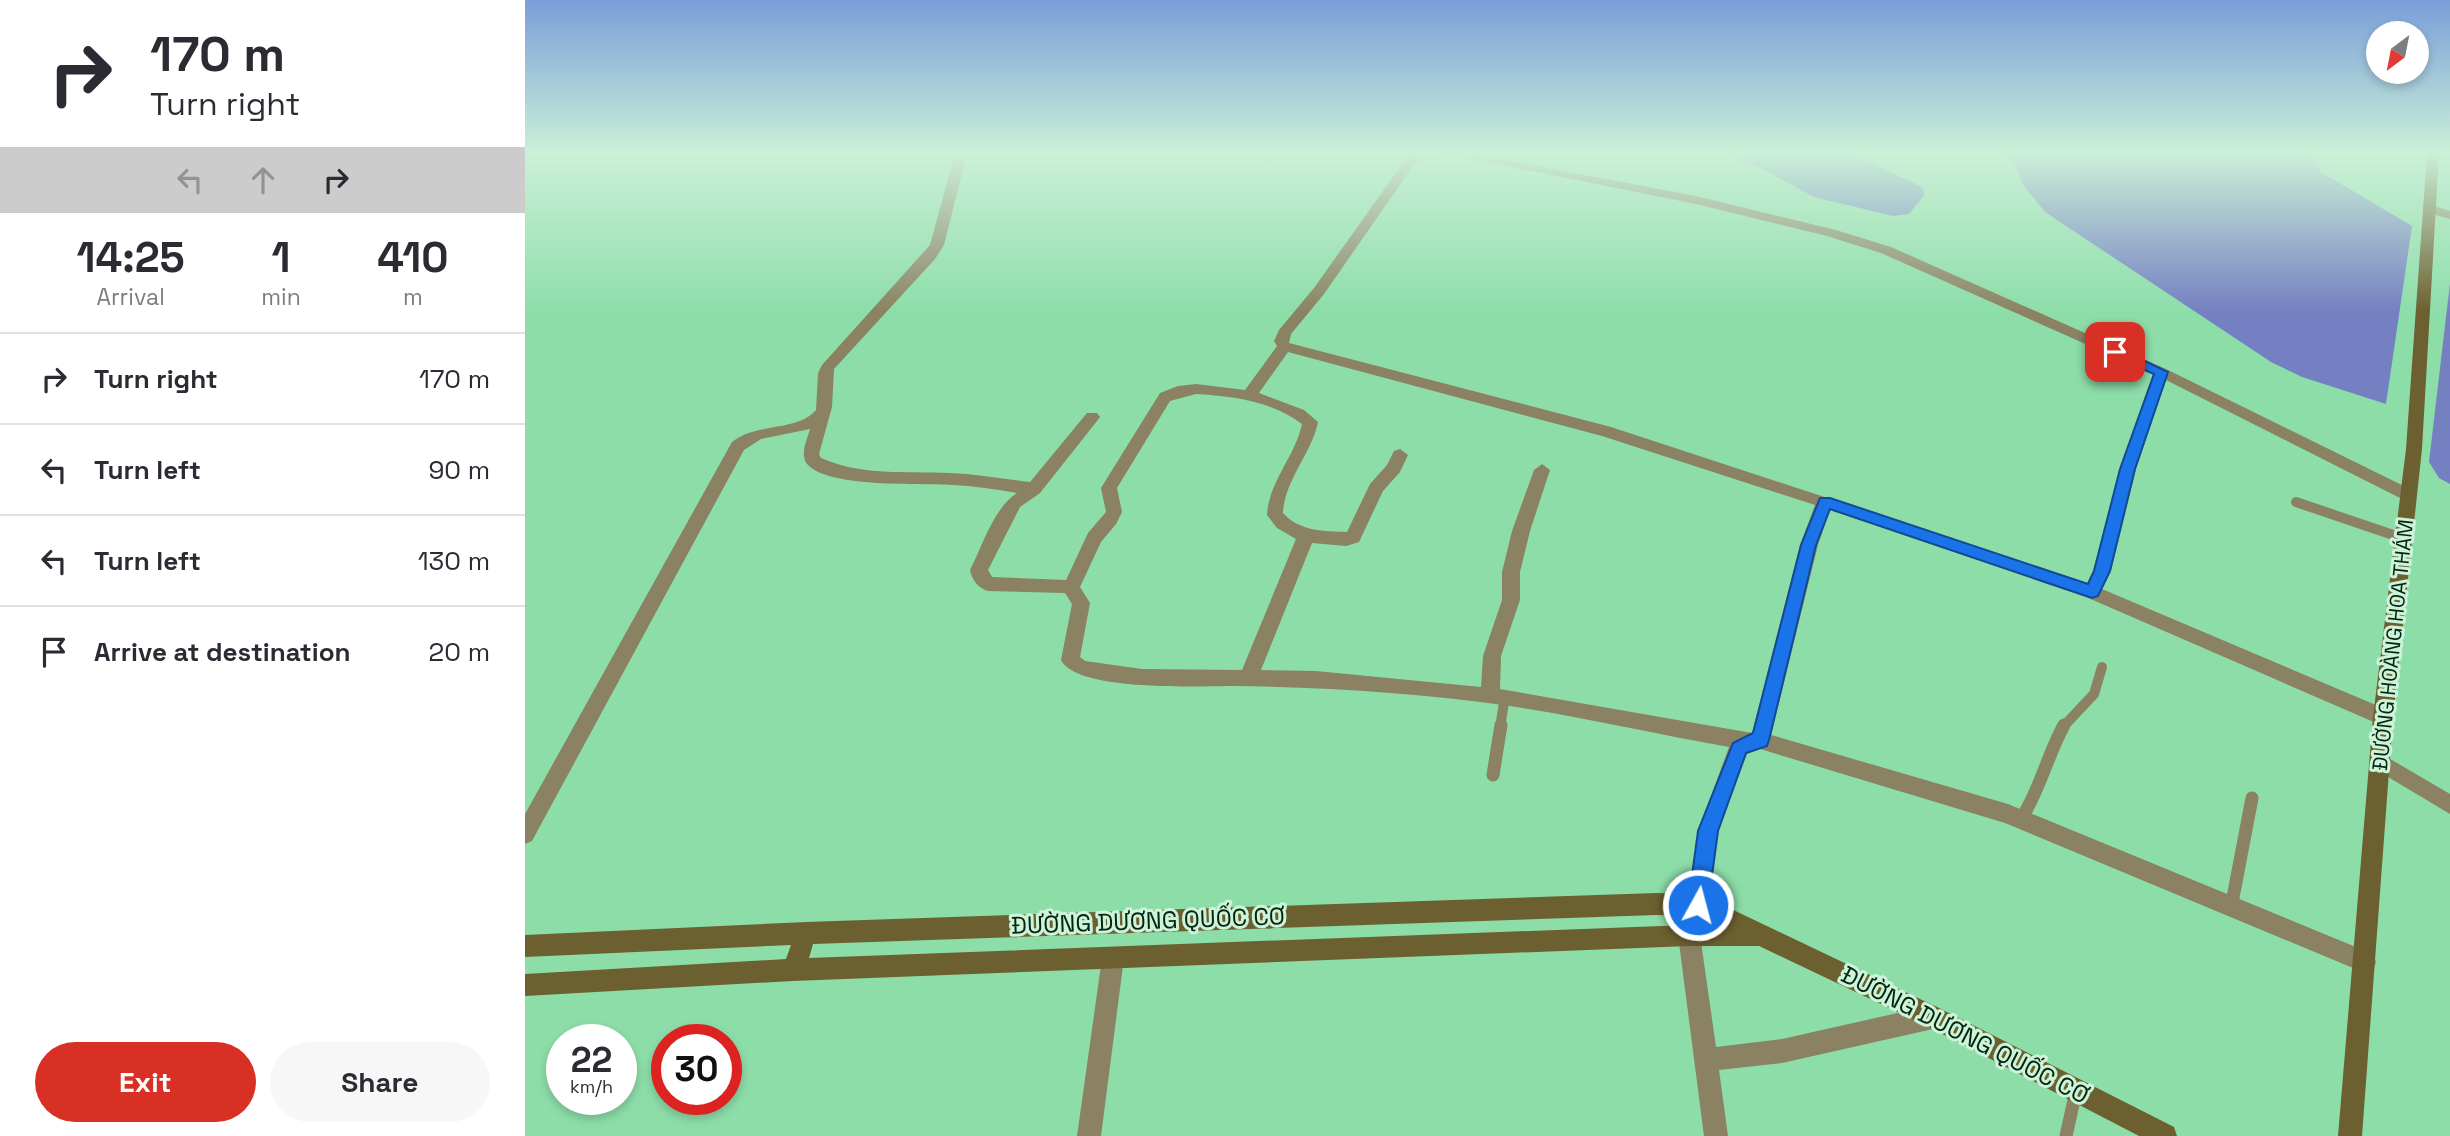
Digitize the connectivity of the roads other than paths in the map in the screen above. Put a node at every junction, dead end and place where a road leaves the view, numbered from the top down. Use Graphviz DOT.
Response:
graph roads {
  1 [pos="947,206"];
  2 [pos="1378,206"];
  3 [pos="1721,206"];
  4 [pos="2430,206"];
  5 [pos="2430,214"];
  6 [pos="2450,215"];
  7 [pos="1284,346"];
  8 [pos="2161,372"];
  9 [pos="1249,396"];
  10 [pos="821,416"];
  11 [pos="1093,417"];
  12 [pos="1399,455"];
  13 [pos="1542,470"];
  14 [pos="1034,489"];
  15 [pos="2408,495"];
  16 [pos="2296,502"];
  17 [pos="1824,505"];
  18 [pos="1307,537"];
  19 [pos="2405,539"];
  20 [pos="1072,588"];
  21 [pos="2092,592"];
  22 [pos="2102,667"];
  23 [pos="1248,678"];
  24 [pos="1498,697"];
  25 [pos="2383,717"];
  26 [pos="1754,741"];
  27 [pos="2380,762"];
  28 [pos="1493,775"];
  29 [pos="2252,798"];
  30 [pos="2450,805"];
  31 [pos="2021,819"];
  32 [pos="525,835"];
  33 [pos="1698,905"];
  34 [pos="2231,908"];
  35 [pos="806,933"];
  36 [pos="1689,935"];
  37 [pos="1765,936"];
  38 [pos="525,946"];
  39 [pos="1113,958"];
  40 [pos="2365,962"];
  41 [pos="793,970"];
  42 [pos="525,985"];
  43 [pos="1933,1017"];
  44 [pos="1705,1060"];
  45 [pos="2076,1091"];
  46 [pos="1089,1136"];
  47 [pos="1716,1136"];
  48 [pos="2066,1136"];
  49 [pos="2165,1136"];
  50 [pos="2350,1136"];
  1 -- 10 [label="street"];
  2 -- 7 [label="street"];
  3 -- 8 [label="street"];
  4 -- 5 [label="main road, ĐƯỜNG HOÀNG HOA THÁM"];
  5 -- 6 [label="street"];
  5 -- 15 [label="main road, ĐƯỜNG HOÀNG HOA THÁM"];
  7 -- 9 [label="street"];
  7 -- 17 [label="street"];
  8 -- 15 [label="street"];
  8 -- 21 [label="street"];
  9 -- 18 [label="street"];
  9 -- 20 [label="street"];
  10 -- 14 [label="street"];
  10 -- 32 [label="street"];
  11 -- 14 [label="street"];
  12 -- 18 [label="street"];
  13 -- 24 [label="street"];
  14 -- 20 [label="street"];
  15 -- 19 [label="main road, ĐƯỜNG HOÀNG HOA THÁM"];
  16 -- 19 [label="lane"];
  17 -- 21 [label="street"];
  17 -- 26 [label="street"];
  18 -- 23 [label="street"];
  19 -- 25 [label="main road, ĐƯỜNG HOÀNG HOA THÁM"];
  20 -- 23 [label="street"];
  21 -- 25 [label="street"];
  22 -- 31 [label="lane"];
  23 -- 24 [label="street"];
  24 -- 26 [label="street"];
  24 -- 28 [label="lane"];
  25 -- 27 [label="main road, ĐƯỜNG HOÀNG HOA THÁM"];
  26 -- 31 [label="street"];
  26 -- 33 [label="street"];
  27 -- 30 [label="street"];
  27 -- 40 [label="main road, ĐƯỜNG HOÀNG HOA THÁM"];
  29 -- 34 [label="lane"];
  31 -- 34 [label="street"];
  33 -- 35 [label="main road, ĐƯỜNG DƯƠNG QUỐC CƠ"];
  33 -- 36 [label="street"];
  33 -- 37 [label="main road, ĐƯỜNG DƯƠNG QUỐC CƠ"];
  34 -- 40 [label="street"];
  35 -- 38 [label="main road, ĐƯỜNG DƯƠNG QUỐC CƠ"];
  35 -- 41 [label="main road"];
  36 -- 37 [label="main road, ĐƯỜNG DƯƠNG QUỐC CƠ"];
  36 -- 39 [label="main road, ĐƯỜNG DƯƠNG QUỐC CƠ"];
  36 -- 44 [label="street"];
  37 -- 43 [label="main road, ĐƯỜNG DƯƠNG QUỐC CƠ"];
  39 -- 41 [label="main road, ĐƯỜNG DƯƠNG QUỐC CƠ"];
  39 -- 46 [label="street"];
  40 -- 50 [label="main road, ĐƯỜNG HOÀNG HOA THÁM"];
  41 -- 42 [label="main road, ĐƯỜNG DƯƠNG QUỐC CƠ"];
  43 -- 44 [label="street"];
  43 -- 45 [label="main road, ĐƯỜNG DƯƠNG QUỐC CƠ"];
  44 -- 47 [label="street"];
  45 -- 48 [label="lane"];
  45 -- 49 [label="main road, ĐƯỜNG DƯƠNG QUỐC CƠ"];
}
